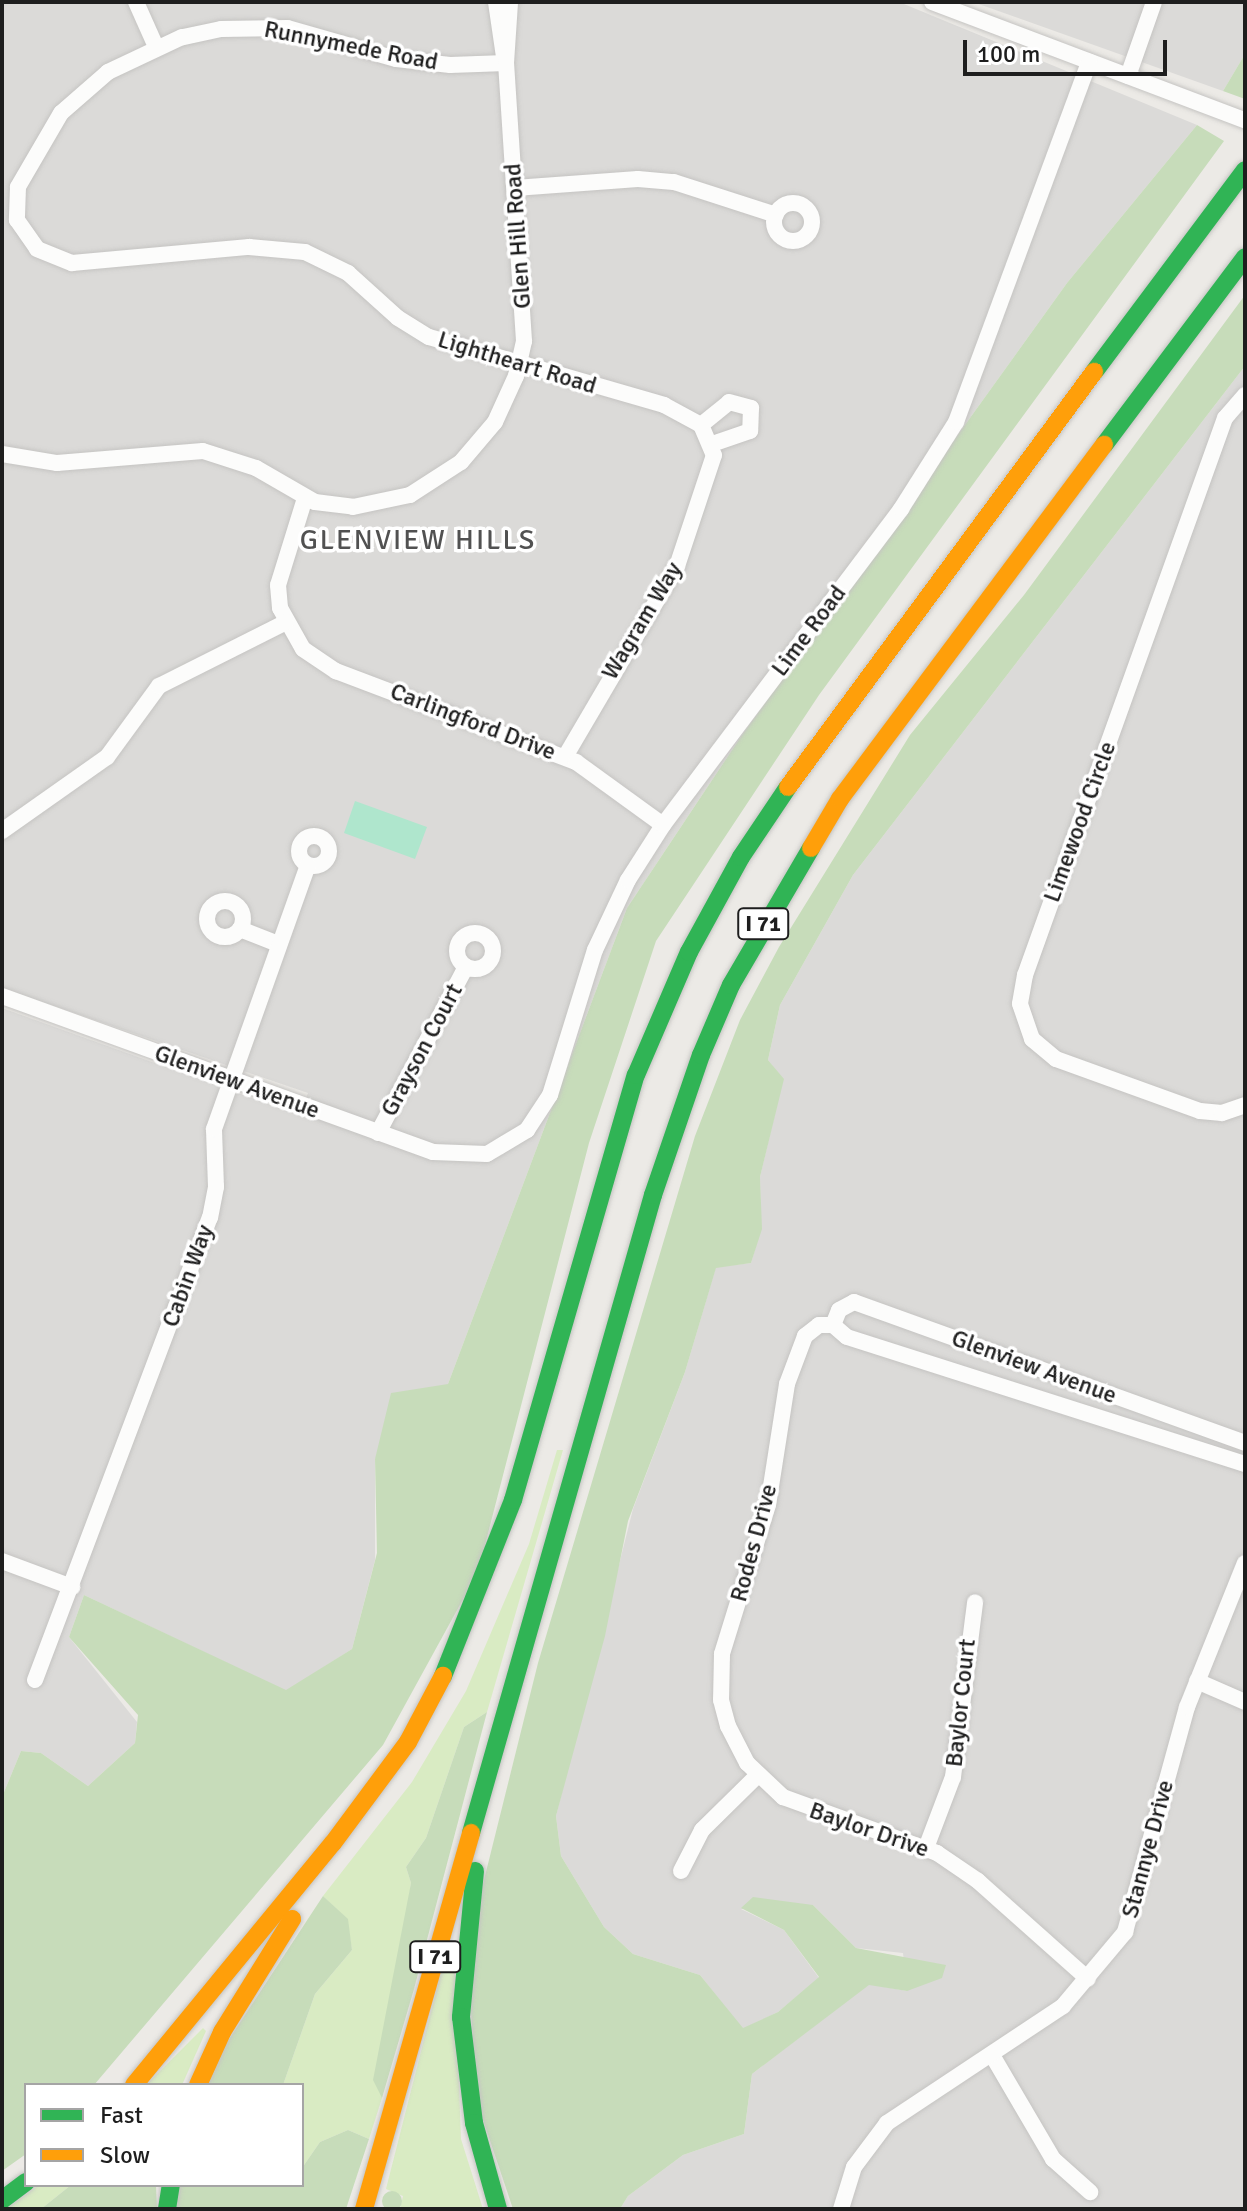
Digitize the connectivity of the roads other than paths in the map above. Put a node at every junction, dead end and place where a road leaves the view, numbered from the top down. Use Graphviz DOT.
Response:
graph roads {
  1 [pos="136,2"];
  2 [pos="496,2"];
  3 [pos="510,2"];
  4 [pos="932,2"];
  5 [pos="1154,2"];
  6 [pos="156,47"];
  7 [pos="1089,62"];
  8 [pos="506,63"];
  9 [pos="1128,76"];
  10 [pos="1243,119"];
  11 [pos="1245,170"];
  12 [pos="515,188"];
  13 [pos="776,215"];
  14 [pos="19,229"];
  15 [pos="1245,257"];
  16 [pos="519,364"];
  17 [pos="1245,395"];
  18 [pos="707,434"];
  19 [pos="2,454"];
  20 [pos="305,498"];
  21 [pos="286,622"];
  22 [pos="565,757"];
  23 [pos="663,825"];
  24 [pos="2,831"];
  25 [pos="308,865"];
  26 [pos="240,929"];
  27 [pos="278,944"];
  28 [pos="466,967"];
  29 [pos="2,996"];
  30 [pos="231,1079"];
  31 [pos="1245,1105"];
  32 [pos="378,1133"];
  33 [pos="474,1156"];
  34 [pos="833,1325"];
  35 [pos="1245,1443"];
  36 [pos="1245,1464"];
  37 [pos="2,1561"];
  38 [pos="1245,1563"];
  39 [pos="72,1587"];
  40 [pos="975,1602"];
  41 [pos="35,1680"];
  42 [pos="1197,1681"];
  43 [pos="1245,1702"];
  44 [pos="508,1705"];
  45 [pos="408,1742"];
  46 [pos="758,1775"];
  47 [pos="926,1848"];
  48 [pos="681,1871"];
  49 [pos="1088,1979"];
  50 [pos="992,2055"];
  51 [pos="136,2083"];
  52 [pos="199,2083"];
  53 [pos="24,2184"];
  54 [pos="171,2187"];
  55 [pos="1090,2192"];
  56 [pos="2,2200"];
  57 [pos="167,2209"];
  58 [pos="364,2209"];
  59 [pos="498,2209"];
  60 [pos="841,2209"];
  1 -- 6 [label="street"];
  2 -- 8 [label="street, Glen Hill Road"];
  3 -- 8 [label="street, Glen Hill Road"];
  4 -- 7 [label="street"];
  5 -- 9 [label="street"];
  6 -- 8 [label="street, Runnymede Road"];
  6 -- 14 [label="street, Runnymede Road"];
  7 -- 9 [label="street"];
  7 -- 23 [label="street, Lime Road"];
  8 -- 12 [label="street, Glen Hill Road"];
  9 -- 10 [label="street"];
  11 -- 45 [label="highway, I 71"];
  12 -- 13 [label="street"];
  12 -- 16 [label="street, Glen Hill Road"];
  14 -- 16 [label="street, Lightheart Road"];
  15 -- 44 [label="highway, I 71"];
  16 -- 18 [label="street, Lightheart Road"];
  16 -- 20 [label="street, Glen Hill Road"];
  17 -- 31 [label="street, Limewood Circle"];
  18 -- 22 [label="street, Wagram Way"];
  19 -- 20 [label="street"];
  20 -- 21 [label="street"];
  21 -- 22 [label="street, Carlingford Drive"];
  21 -- 24 [label="street"];
  22 -- 23 [label="street, Carlingford Drive"];
  23 -- 33 [label="street, Lime Road"];
  25 -- 27 [label="street, Cabin Way"];
  26 -- 27 [label="street"];
  27 -- 30 [label="street, Cabin Way"];
  28 -- 32 [label="street, Grayson Court"];
  29 -- 30 [label="street, Glenview Avenue"];
  30 -- 32 [label="street, Glenview Avenue"];
  30 -- 39 [label="street, Cabin Way"];
  32 -- 33 [label="street, Glenview Avenue"];
  34 -- 35 [label="street, Glenview Avenue"];
  34 -- 36 [label="street"];
  34 -- 46 [label="street, Rodes Drive"];
  37 -- 39 [label="street"];
  38 -- 42 [label="street, Stannye Drive"];
  39 -- 41 [label="street, Cabin Way"];
  40 -- 47 [label="street, Baylor Court"];
  42 -- 43 [label="street"];
  42 -- 49 [label="street, Stannye Drive"];
  44 -- 58 [label="highway, I 71"];
  44 -- 59 [label="highway"];
  45 -- 51 [label="highway, I 71"];
  45 -- 52 [label="highway"];
  46 -- 47 [label="street, Baylor Drive"];
  46 -- 48 [label="street"];
  47 -- 49 [label="street, Baylor Drive"];
  49 -- 50 [label="street, Stannye Drive"];
  50 -- 55 [label="street"];
  50 -- 60 [label="street, Stannye Drive"];
  53 -- 56 [label="highway"];
  54 -- 57 [label="highway"];
}
